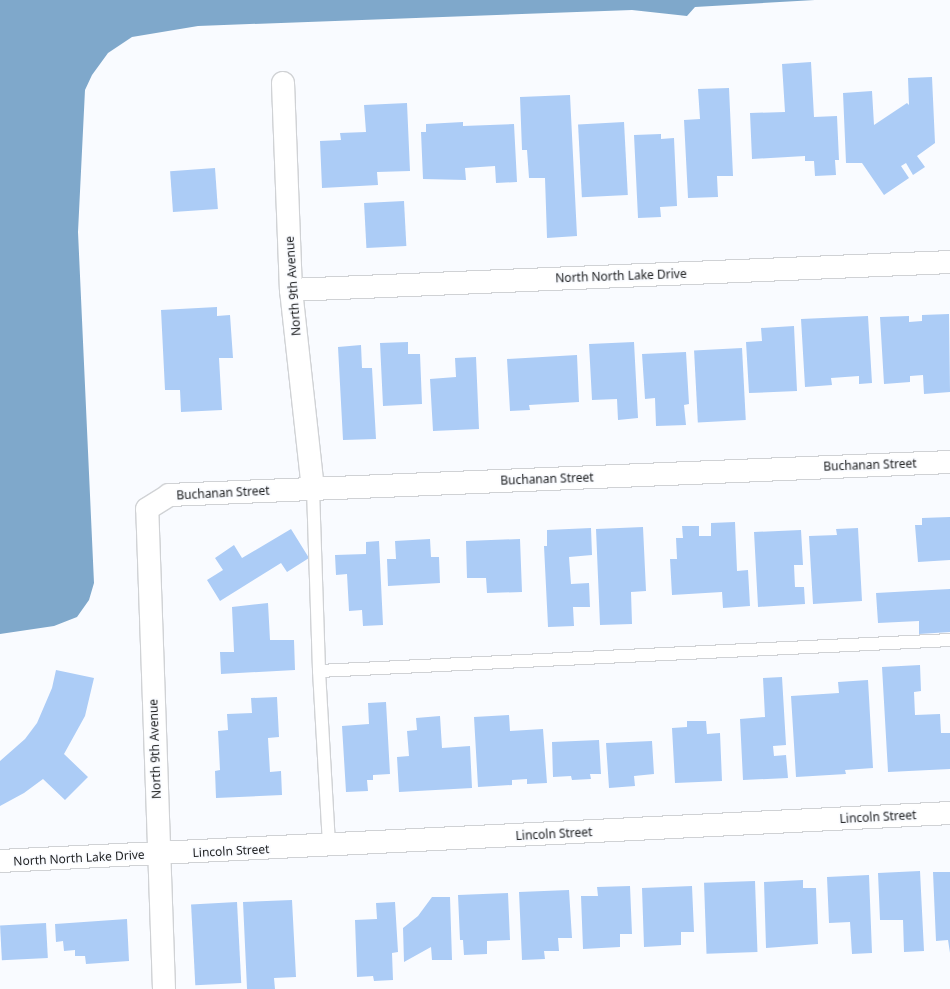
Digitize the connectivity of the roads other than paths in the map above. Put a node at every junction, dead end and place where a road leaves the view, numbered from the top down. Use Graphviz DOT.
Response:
graph roads {
  1 [pos="283,83"];
  2 [pos="950,262"];
  3 [pos="291,290"];
  4 [pos="950,462"];
  5 [pos="313,489"];
  6 [pos="147,509"];
  7 [pos="950,640"];
  8 [pos="319,671"];
  9 [pos="950,813"];
  10 [pos="329,845"];
  11 [pos="159,854"];
  12 [pos="0,861"];
  13 [pos="164,989"];
  1 -- 3 [label="street, North 9th Avenue"];
  2 -- 3 [label="street, North North Lake Drive"];
  3 -- 5 [label="street, North 9th Avenue"];
  4 -- 5 [label="street, Buchanan Street"];
  5 -- 6 [label="street, Buchanan Street"];
  5 -- 8 [label="lane"];
  6 -- 11 [label="street, North 9th Avenue"];
  7 -- 8 [label="lane"];
  8 -- 10 [label="lane"];
  9 -- 10 [label="street, Lincoln Street"];
  10 -- 11 [label="street, Lincoln Street"];
  11 -- 12 [label="street, North North Lake Drive"];
  11 -- 13 [label="street, North 9th Avenue"];
}
